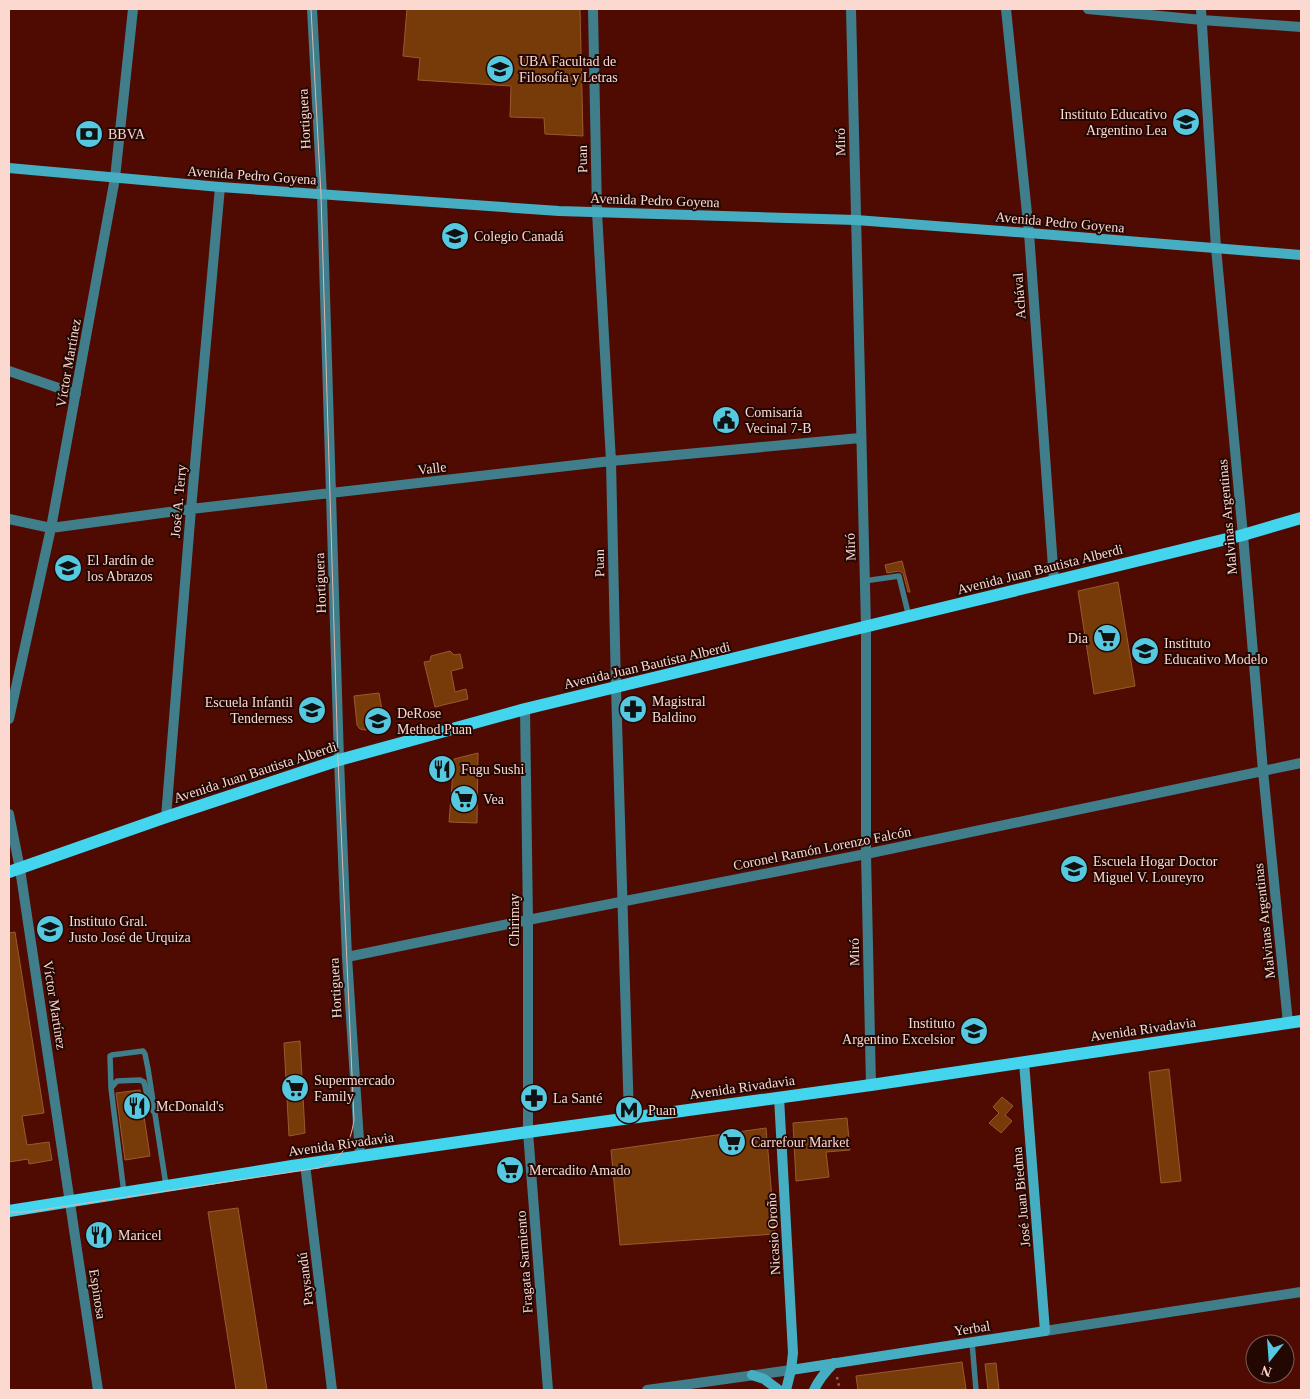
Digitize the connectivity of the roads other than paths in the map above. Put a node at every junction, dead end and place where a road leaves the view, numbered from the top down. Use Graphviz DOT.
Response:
graph roads {
  1 [pos="133,9"];
  2 [pos="312,9"];
  3 [pos="592,9"];
  4 [pos="851,9"];
  5 [pos="1006,9"];
  6 [pos="1088,9"];
  7 [pos="1201,9"];
  8 [pos="1202,20"];
  9 [pos="1301,27"];
  10 [pos="9,168"];
  11 [pos="115,178"];
  12 [pos="220,187"];
  13 [pos="322,195"];
  14 [pos="597,212"];
  15 [pos="856,220"];
  16 [pos="1029,233"];
  17 [pos="1216,248"];
  18 [pos="1301,256"];
  19 [pos="9,371"];
  20 [pos="76,394"];
  21 [pos="860,438"];
  22 [pos="611,462"];
  23 [pos="331,494"];
  24 [pos="191,509"];
  25 [pos="1301,518"];
  26 [pos="9,519"];
  27 [pos="52,528"];
  28 [pos="1243,535"];
  29 [pos="864,581"];
  30 [pos="1054,581"];
  31 [pos="909,617"];
  32 [pos="866,627"];
  33 [pos="616,688"];
  34 [pos="525,709"];
  35 [pos="9,718"];
  36 [pos="339,760"];
  37 [pos="1301,763"];
  38 [pos="1263,770"];
  39 [pos="9,814"];
  40 [pos="166,817"];
  41 [pos="866,854"];
  42 [pos="14,870"];
  43 [pos="622,902"];
  44 [pos="528,920"];
  45 [pos="347,957"];
  46 [pos="1301,1021"];
  47 [pos="1288,1023"];
  48 [pos="1024,1062"];
  49 [pos="871,1085"];
  50 [pos="111,1088"];
  51 [pos="779,1098"];
  52 [pos="155,1114"];
  53 [pos="629,1118"];
  54 [pos="528,1132"];
  55 [pos="360,1156"];
  56 [pos="305,1164"];
  57 [pos="166,1186"];
  58 [pos="124,1193"];
  59 [pos="70,1201"];
  60 [pos="9,1211"];
  61 [pos="1301,1292"];
  62 [pos="1045,1331"];
  63 [pos="972,1342"];
  64 [pos="835,1363"];
  65 [pos="791,1370"];
  66 [pos="752,1375"];
  67 [pos="98,1390"];
  68 [pos="332,1390"];
  69 [pos="548,1390"];
  70 [pos="647,1390"];
  71 [pos="779,1390"];
  72 [pos="786,1390"];
  73 [pos="814,1390"];
  74 [pos="976,1390"];
  1 -- 11 [label="street, Víctor Martínez"];
  2 -- 13 [label="street, Hortiguera"];
  3 -- 14 [label="street, Puan"];
  4 -- 15 [label="street, Miró"];
  5 -- 16 [label="street, Achával"];
  6 -- 8 [label="street"];
  7 -- 8 [label="street, Malvinas Argentinas"];
  8 -- 9 [label="street"];
  8 -- 17 [label="street, Malvinas Argentinas"];
  10 -- 11 [label="main road, Avenida Pedro Goyena"];
  11 -- 12 [label="main road, Avenida Pedro Goyena"];
  11 -- 20 [label="street, Víctor Martínez"];
  12 -- 13 [label="main road, Avenida Pedro Goyena"];
  12 -- 24 [label="street, José A. Terry"];
  13 -- 14 [label="main road, Avenida Pedro Goyena"];
  13 -- 23 [label="street, Hortiguera"];
  14 -- 15 [label="main road, Avenida Pedro Goyena"];
  14 -- 22 [label="street, Puan"];
  15 -- 16 [label="main road, Avenida Pedro Goyena"];
  15 -- 21 [label="street, Miró"];
  16 -- 17 [label="main road, Avenida Pedro Goyena"];
  16 -- 30 [label="street, Achával"];
  17 -- 18 [label="main road, Avenida Pedro Goyena"];
  17 -- 28 [label="street, Malvinas Argentinas"];
  19 -- 20 [label="street"];
  20 -- 27 [label="street, Víctor Martínez"];
  21 -- 22 [label="street, Valle"];
  21 -- 29 [label="street, Miró"];
  22 -- 23 [label="street, Valle"];
  22 -- 33 [label="street, Puan"];
  23 -- 24 [label="street, Valle"];
  23 -- 36 [label="street, Hortiguera"];
  24 -- 27 [label="street, Valle"];
  24 -- 40 [label="street, José A. Terry"];
  25 -- 28 [label="main road, Avenida Juan Bautista Alberdi"];
  26 -- 27 [label="street, Valle"];
  27 -- 35 [label="street, Víctor Martínez"];
  28 -- 30 [label="main road, Avenida Juan Bautista Alberdi"];
  28 -- 38 [label="street, Malvinas Argentinas"];
  29 -- 31 [label="lane"];
  29 -- 32 [label="street, Miró"];
  30 -- 31 [label="main road, Avenida Juan Bautista Alberdi"];
  31 -- 32 [label="main road, Avenida Juan Bautista Alberdi"];
  32 -- 33 [label="main road, Avenida Juan Bautista Alberdi"];
  32 -- 41 [label="street, Miró"];
  33 -- 34 [label="main road, Avenida Juan Bautista Alberdi"];
  33 -- 43 [label="street, Puan"];
  34 -- 36 [label="main road, Avenida Juan Bautista Alberdi"];
  34 -- 44 [label="street, Chirimay"];
  36 -- 40 [label="main road, Avenida Juan Bautista Alberdi"];
  36 -- 45 [label="street, Hortiguera"];
  37 -- 38 [label="street, Coronel Ramón Lorenzo Falcón"];
  38 -- 41 [label="street, Coronel Ramón Lorenzo Falcón"];
  38 -- 47 [label="street, Malvinas Argentinas"];
  39 -- 42 [label="street, Víctor Martínez"];
  40 -- 42 [label="main road, Avenida Juan Bautista Alberdi"];
  41 -- 43 [label="street, Coronel Ramón Lorenzo Falcón"];
  41 -- 49 [label="street, Miró"];
  42 -- 59 [label="street, Víctor Martínez"];
  43 -- 44 [label="street, Coronel Ramón Lorenzo Falcón"];
  43 -- 53 [label="street, Puan"];
  44 -- 45 [label="street, Coronel Ramón Lorenzo Falcón"];
  44 -- 54 [label="street, Chirimay"];
  45 -- 55 [label="street, Hortiguera"];
  46 -- 47 [label="main road, Avenida Rivadavia"];
  47 -- 48 [label="main road, Avenida Rivadavia"];
  48 -- 49 [label="main road, Avenida Rivadavia"];
  48 -- 62 [label="main road, José Juan Biedma"];
  49 -- 51 [label="main road, Avenida Rivadavia"];
  50 -- 52 [label="lane"];
  50 -- 52 [label="lane"];
  50 -- 58 [label="lane"];
  51 -- 53 [label="main road, Avenida Rivadavia"];
  51 -- 65 [label="main road, Nicasio Oroño"];
  52 -- 57 [label="lane"];
  53 -- 54 [label="main road, Avenida Rivadavia"];
  54 -- 55 [label="main road, Avenida Rivadavia"];
  54 -- 69 [label="street, Fragata Sarmiento"];
  55 -- 56 [label="main road, Avenida Rivadavia"];
  56 -- 57 [label="main road, Avenida Rivadavia"];
  56 -- 68 [label="street, Paysandú"];
  57 -- 58 [label="main road, Avenida Rivadavia"];
  58 -- 59 [label="main road, Avenida Rivadavia"];
  59 -- 60 [label="main road, Avenida Rivadavia"];
  59 -- 67 [label="street, Espinosa"];
  61 -- 62 [label="street, Yerbal"];
  62 -- 63 [label="main road, Yerbal"];
  63 -- 64 [label="main road, Yerbal"];
  63 -- 74 [label="lane"];
  64 -- 65 [label="main road, Yerbal"];
  64 -- 73 [label="main road"];
  65 -- 66 [label="street, Yerbal"];
  65 -- 72 [label="main road, Nicasio Oroño"];
  66 -- 70 [label="street, Yerbal"];
  66 -- 71 [label="main road"];
}
